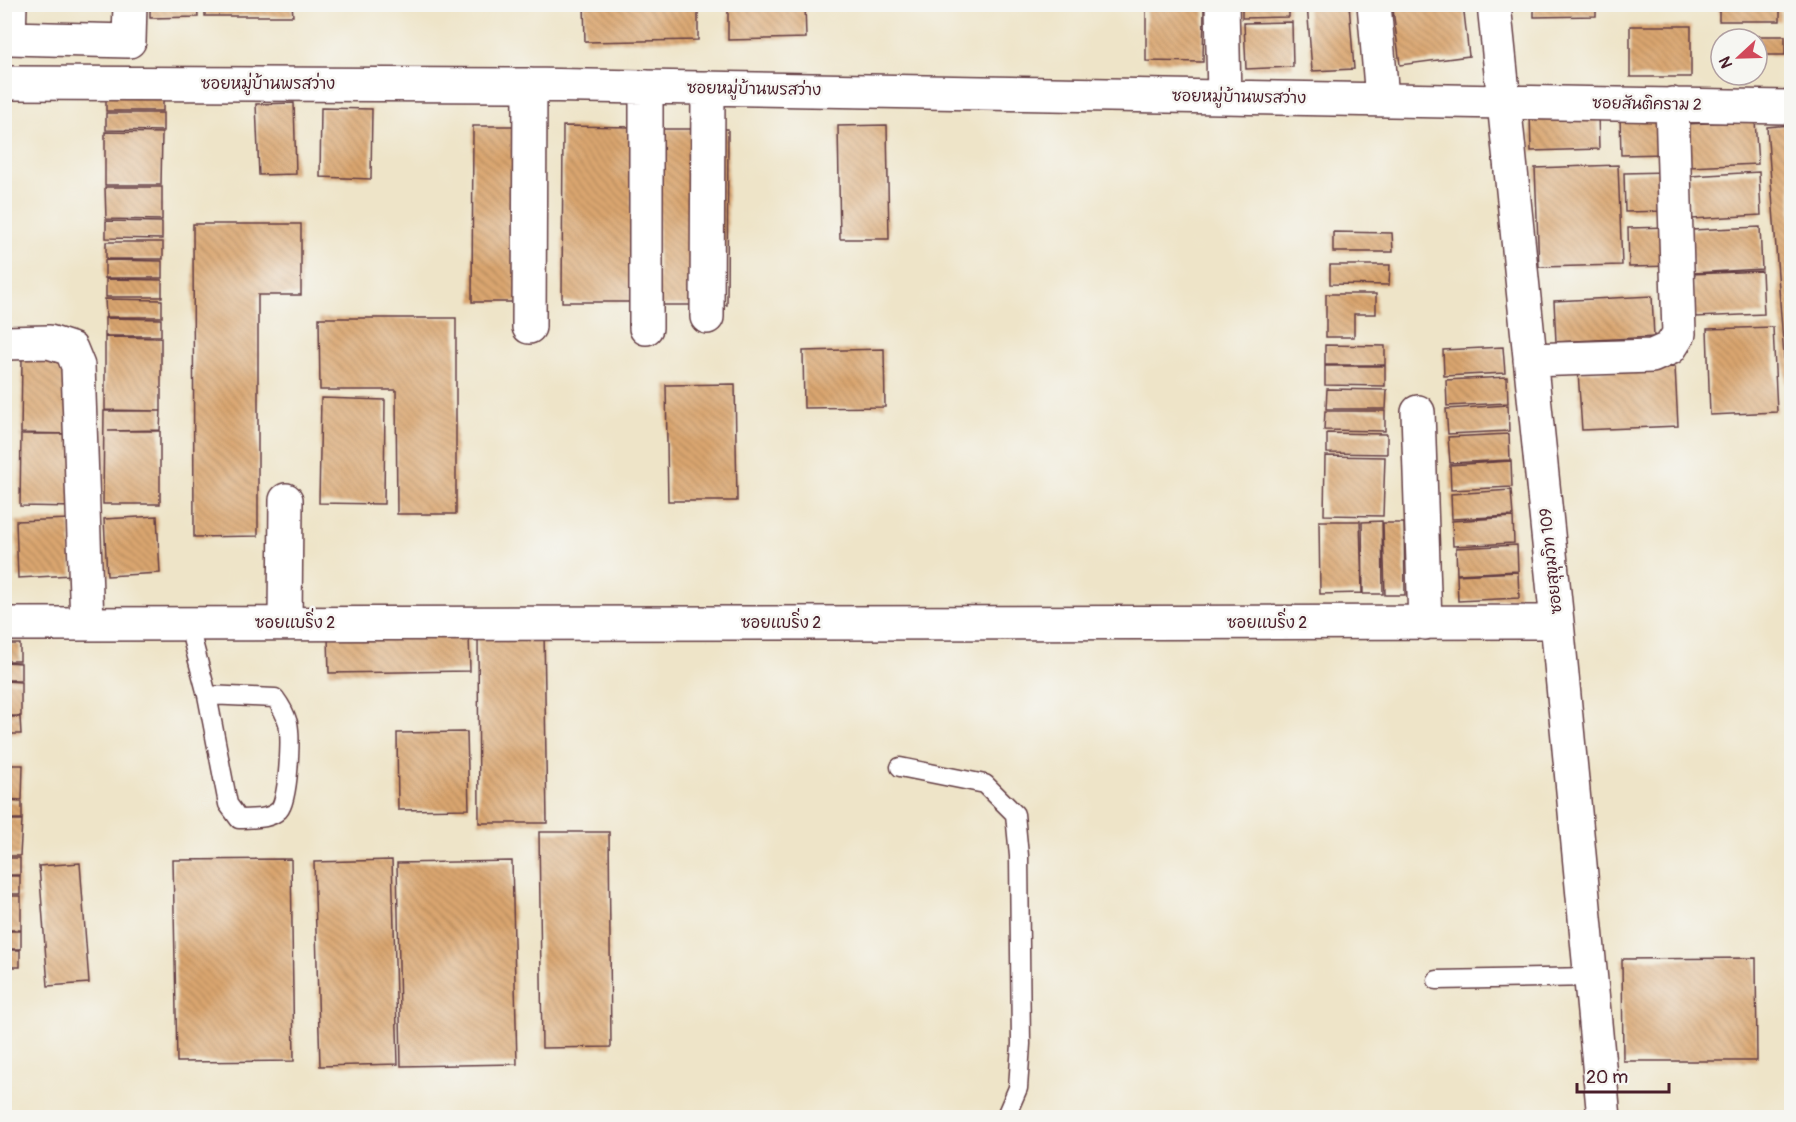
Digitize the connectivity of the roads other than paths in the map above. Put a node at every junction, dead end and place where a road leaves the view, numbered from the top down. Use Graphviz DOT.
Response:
graph roads {
  1 [pos="10,4"];
  2 [pos="130,4"];
  3 [pos="1222,4"];
  4 [pos="1374,4"];
  5 [pos="1494,4"];
  6 [pos="4,83"];
  7 [pos="530,85"];
  8 [pos="646,87"];
  9 [pos="708,88"];
  10 [pos="1224,97"];
  11 [pos="1382,99"];
  12 [pos="1503,100"];
  13 [pos="1672,104"];
  14 [pos="1791,107"];
  15 [pos="707,317"];
  16 [pos="529,327"];
  17 [pos="646,328"];
  18 [pos="4,343"];
  19 [pos="1530,360"];
  20 [pos="1418,412"];
  21 [pos="286,500"];
  22 [pos="1425,622"];
  23 [pos="1557,622"];
  24 [pos="87,623"];
  25 [pos="188,623"];
  26 [pos="4,624"];
  27 [pos="285,624"];
  28 [pos="207,695"];
  29 [pos="900,767"];
  30 [pos="1591,977"];
  31 [pos="1437,980"];
  32 [pos="1005,1118"];
  33 [pos="1604,1118"];
  1 -- 2 [label="street"];
  3 -- 10 [label="street"];
  4 -- 11 [label="street"];
  5 -- 12 [label="street, ซอยสุขุมวิท 109"];
  6 -- 7 [label="street, ซอยหมู่บ้านพรสว่าง"];
  7 -- 8 [label="street, ซอยหมู่บ้านพรสว่าง"];
  7 -- 16 [label="street"];
  8 -- 9 [label="street, ซอยหมู่บ้านพรสว่าง"];
  8 -- 17 [label="street"];
  9 -- 10 [label="street, ซอยหมู่บ้านพรสว่าง"];
  9 -- 15 [label="street"];
  10 -- 11 [label="street, ซอยหมู่บ้านพรสว่าง"];
  11 -- 12 [label="street, ซอยหมู่บ้านพรสว่าง"];
  12 -- 13 [label="street, ซอยสันติคราม 2"];
  12 -- 19 [label="street, ซอยสุขุมวิท 109"];
  13 -- 14 [label="street, ซอยสันติคราม 2"];
  13 -- 19 [label="street"];
  18 -- 24 [label="street"];
  19 -- 23 [label="street, ซอยสุขุมวิท 109"];
  20 -- 22 [label="street"];
  21 -- 27 [label="street"];
  22 -- 23 [label="street, ซอยแบริ่ง 2"];
  22 -- 27 [label="street, ซอยแบริ่ง 2"];
  23 -- 30 [label="street, ซอยสุขุมวิท 109"];
  24 -- 25 [label="street, ซอยแบริ่ง 2"];
  24 -- 26 [label="street, ซอยแบริ่ง 2"];
  25 -- 27 [label="street, ซอยแบริ่ง 2"];
  25 -- 28 [label="lane"];
  28 -- 28 [label="lane"];
  29 -- 32 [label="lane"];
  30 -- 31 [label="lane"];
  30 -- 33 [label="street, ซอยสุขุมวิท 109"];
}
